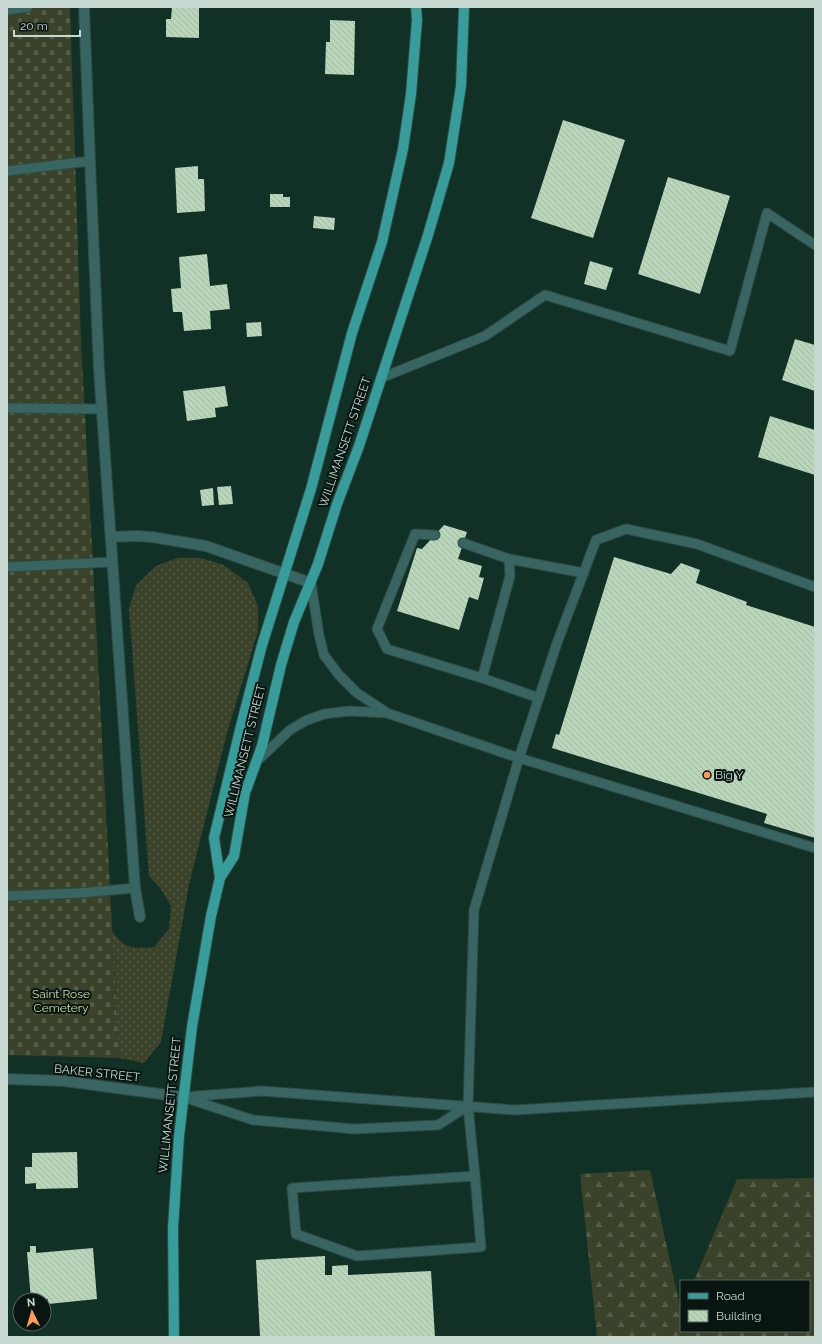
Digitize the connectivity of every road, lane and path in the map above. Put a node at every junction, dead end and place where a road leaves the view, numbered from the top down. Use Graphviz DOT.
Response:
graph roads {
  1 [pos="28,7"];
  2 [pos="84,7"];
  3 [pos="416,7"];
  4 [pos="464,7"];
  5 [pos="7,10"];
  6 [pos="90,161"];
  7 [pos="7,170"];
  8 [pos="815,245"];
  9 [pos="381,378"];
  10 [pos="7,408"];
  11 [pos="102,409"];
  12 [pos="435,535"];
  13 [pos="111,537"];
  14 [pos="463,543"];
  15 [pos="509,559"];
  16 [pos="112,562"];
  17 [pos="7,567"];
  18 [pos="584,573"];
  19 [pos="285,574"];
  20 [pos="311,583"];
  21 [pos="815,587"];
  22 [pos="482,678"];
  23 [pos="539,698"];
  24 [pos="387,713"];
  25 [pos="519,758"];
  26 [pos="257,761"];
  27 [pos="815,848"];
  28 [pos="220,878"];
  29 [pos="135,888"];
  30 [pos="7,896"];
  31 [pos="140,917"];
  32 [pos="7,1079"];
  33 [pos="815,1092"];
  34 [pos="183,1096"];
  35 [pos="468,1106"];
  36 [pos="475,1176"];
  37 [pos="174,1337"];
  1 -- 5 [label="lane"];
  2 -- 6 [label="street"];
  3 -- 19 [label="main road, WILLIMANSETT STREET"];
  4 -- 9 [label="main road, WILLIMANSETT STREET"];
  6 -- 7 [label="lane"];
  6 -- 11 [label="street"];
  8 -- 9 [label="lane"];
  9 -- 20 [label="main road, WILLIMANSETT STREET"];
  10 -- 11 [label="lane"];
  11 -- 13 [label="street"];
  12 -- 22 [label="lane"];
  13 -- 16 [label="street"];
  13 -- 19 [label="street"];
  14 -- 15 [label="lane"];
  15 -- 18 [label="lane"];
  15 -- 22 [label="lane"];
  16 -- 17 [label="lane"];
  16 -- 29 [label="street"];
  18 -- 21 [label="lane"];
  18 -- 23 [label="lane"];
  19 -- 20 [label="street"];
  19 -- 28 [label="main road, WILLIMANSETT STREET"];
  20 -- 24 [label="lane"];
  20 -- 26 [label="main road, WILLIMANSETT STREET"];
  22 -- 23 [label="lane"];
  23 -- 25 [label="lane"];
  24 -- 25 [label="lane"];
  24 -- 26 [label="lane"];
  25 -- 27 [label="lane"];
  25 -- 35 [label="lane"];
  26 -- 28 [label="main road, WILLIMANSETT STREET"];
  28 -- 34 [label="main road, WILLIMANSETT STREET"];
  29 -- 30 [label="lane"];
  29 -- 31 [label="street"];
  32 -- 34 [label="street, BAKER STREET"];
  33 -- 35 [label="lane"];
  34 -- 35 [label="lane"];
  34 -- 35 [label="lane"];
  34 -- 37 [label="main road, WILLIMANSETT STREET"];
  35 -- 36 [label="lane"];
  36 -- 36 [label="lane"];
}
